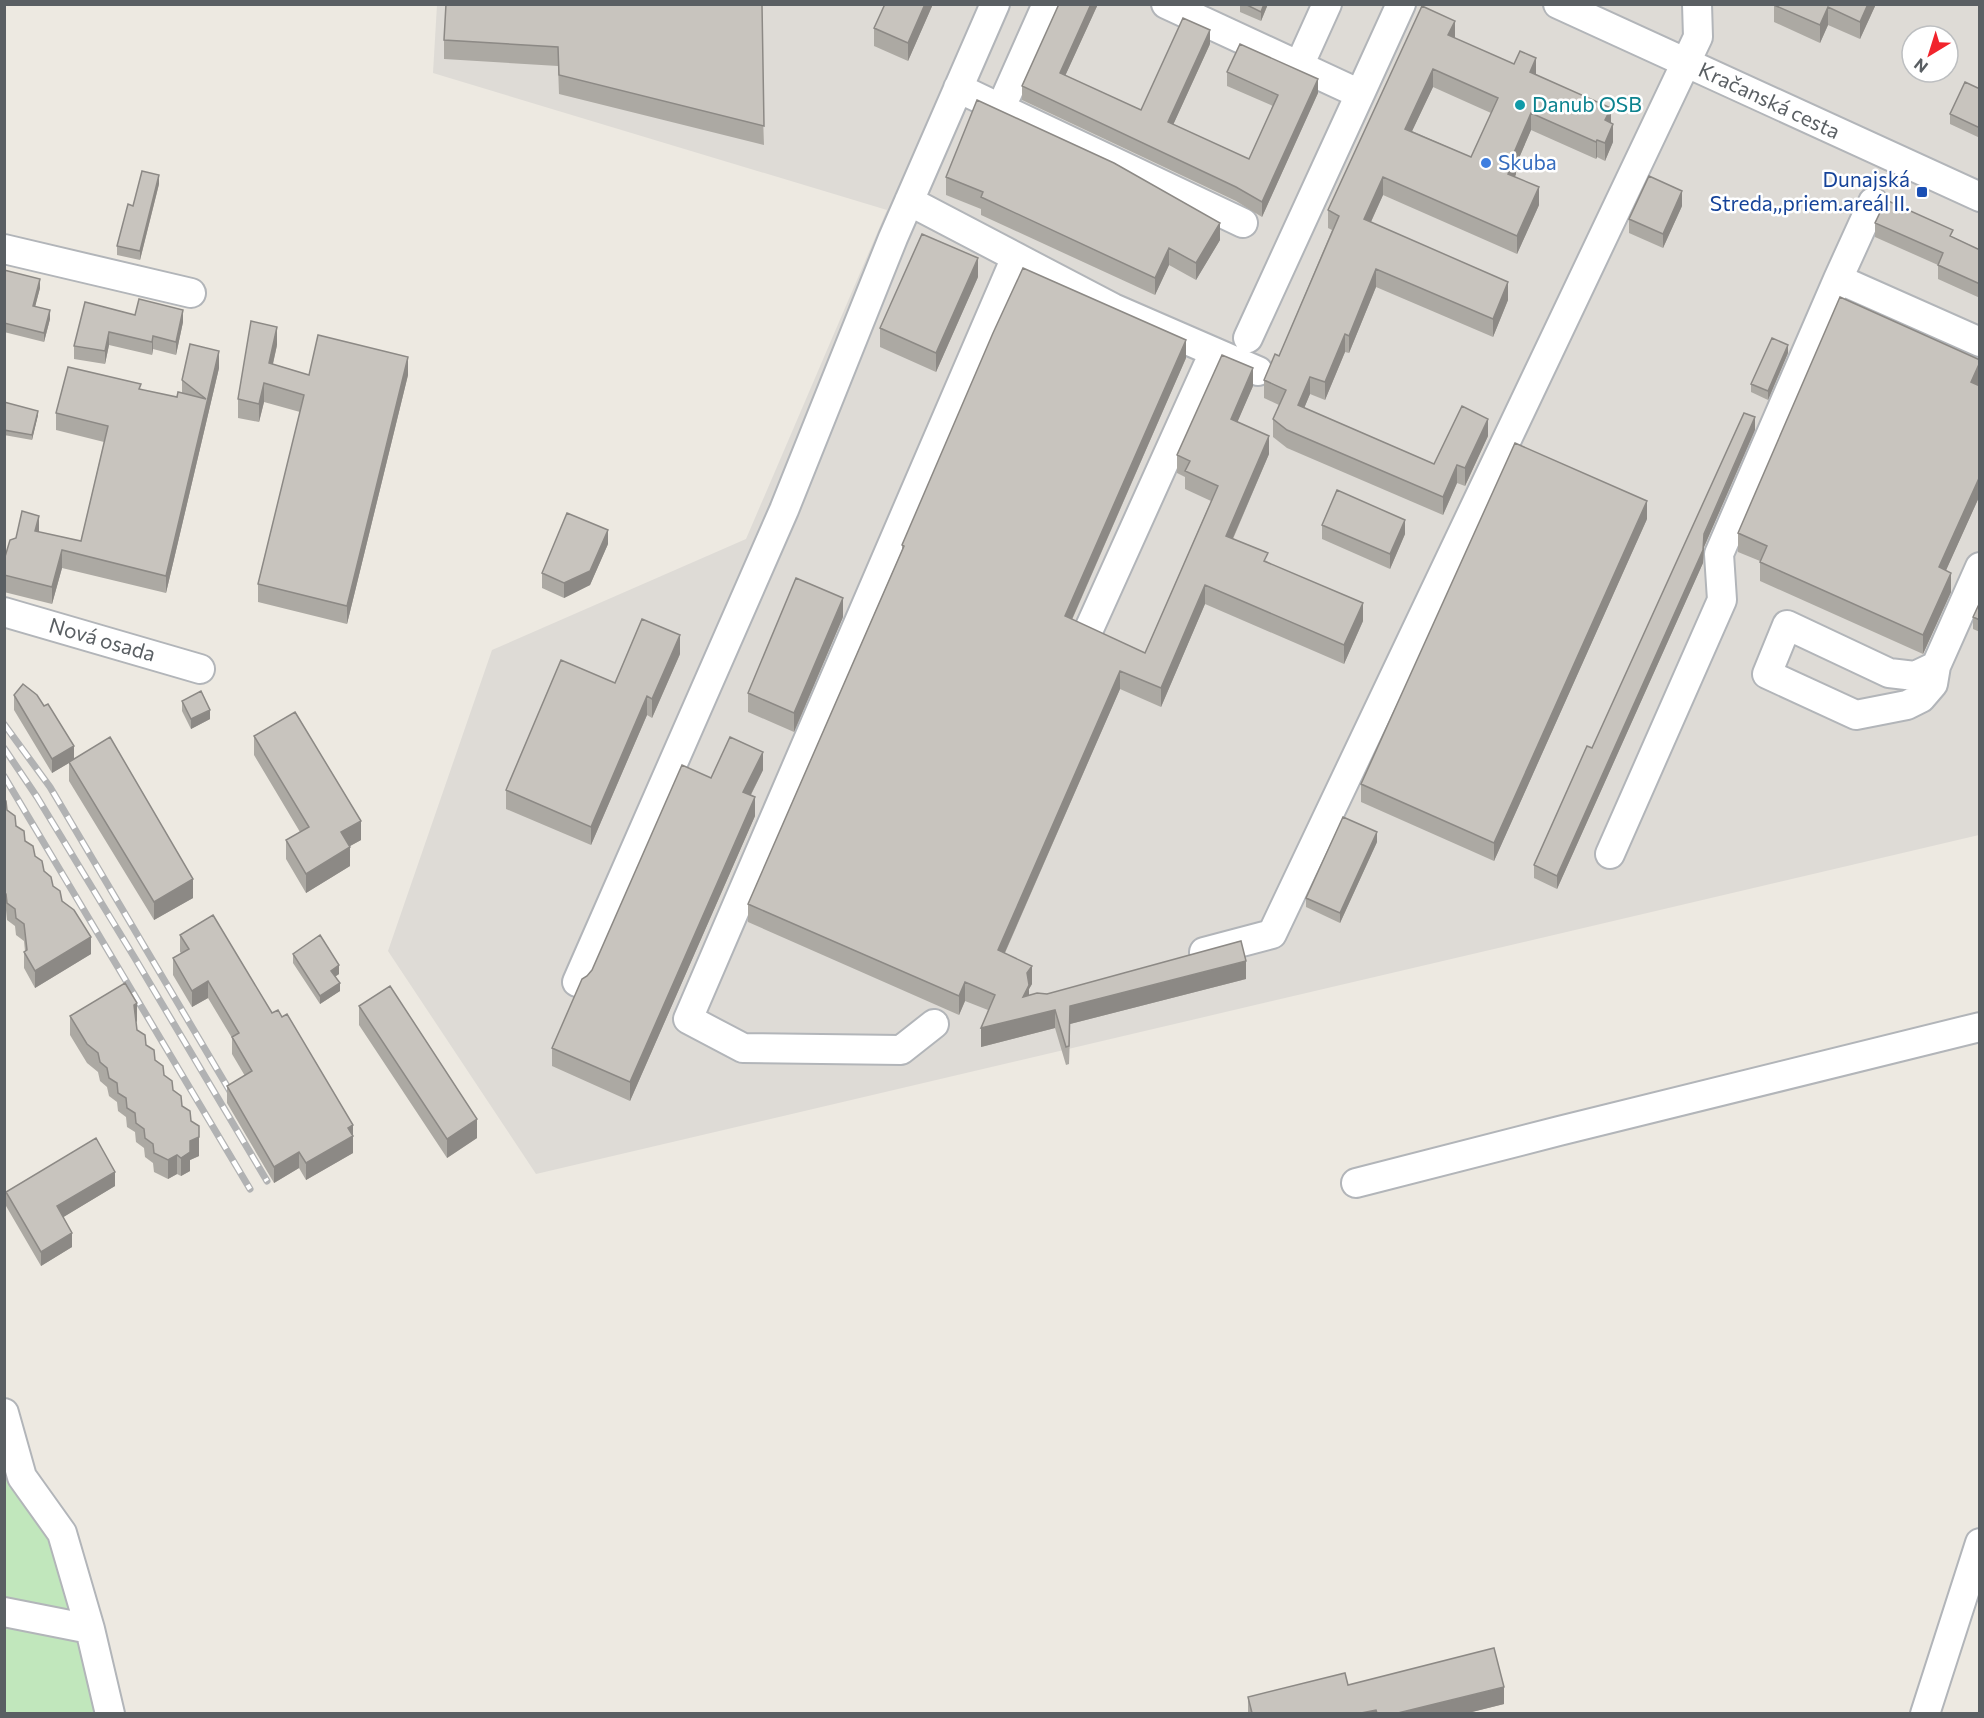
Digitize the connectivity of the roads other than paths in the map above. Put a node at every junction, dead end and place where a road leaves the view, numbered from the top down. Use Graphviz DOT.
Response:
graph roads {
  1 [pos="995,4"];
  2 [pos="1047,4"];
  3 [pos="1328,4"];
  4 [pos="1401,4"];
  5 [pos="1558,4"];
  6 [pos="1697,4"];
  7 [pos="1177,7"];
  8 [pos="1686,63"];
  9 [pos="1299,66"];
  10 [pos="958,88"];
  11 [pos="1007,94"];
  12 [pos="1360,94"];
  13 [pos="1980,197"];
  14 [pos="909,201"];
  15 [pos="1873,202"];
  16 [pos="1243,223"];
  17 [pos="4,249"];
  18 [pos="1016,257"];
  19 [pos="1838,279"];
  20 [pos="191,293"];
  21 [pos="1248,338"];
  22 [pos="1980,342"];
  23 [pos="1214,352"];
  24 [pos="1258,371"];
  25 [pos="1980,567"];
  26 [pos="4,612"];
  27 [pos="1089,629"];
  28 [pos="1936,666"];
  29 [pos="200,669"];
  30 [pos="1610,854"];
  31 [pos="1181,959"];
  32 [pos="577,982"];
  33 [pos="934,1024"];
  34 [pos="1980,1027"];
  35 [pos="1356,1183"];
  36 [pos="4,1413"];
  37 [pos="1980,1543"];
  38 [pos="4,1612"];
  39 [pos="90,1629"];
  40 [pos="110,1713"];
  41 [pos="1925,1713"];
  1 -- 10 [label="street"];
  2 -- 11 [label="street"];
  3 -- 9 [label="street"];
  4 -- 12 [label="street"];
  5 -- 8 [label="street, Kračanská cesta"];
  6 -- 8 [label="street"];
  7 -- 9 [label="street"];
  8 -- 13 [label="street, Kračanská cesta"];
  8 -- 31 [label="street"];
  9 -- 12 [label="street"];
  10 -- 14 [label="street"];
  10 -- 16 [label="street"];
  12 -- 21 [label="street"];
  14 -- 18 [label="street"];
  14 -- 32 [label="street"];
  15 -- 19 [label="street"];
  17 -- 20 [label="street"];
  18 -- 23 [label="street"];
  18 -- 33 [label="street"];
  19 -- 22 [label="street"];
  19 -- 30 [label="street"];
  23 -- 24 [label="street"];
  23 -- 27 [label="street"];
  25 -- 28 [label="street"];
  26 -- 29 [label="street, Nová osada"];
  28 -- 28 [label="street"];
  34 -- 35 [label="street"];
  36 -- 39 [label="street"];
  37 -- 41 [label="street"];
  38 -- 39 [label="street"];
  39 -- 40 [label="street"];
}
